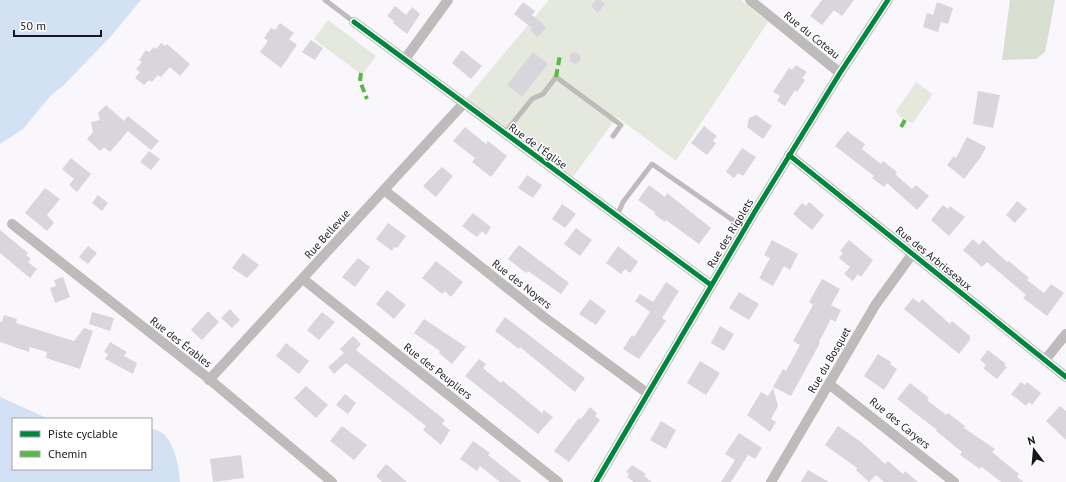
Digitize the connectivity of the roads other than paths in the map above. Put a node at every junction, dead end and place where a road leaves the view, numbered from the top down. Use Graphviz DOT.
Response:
graph roads {
  1 [pos="325,0"];
  2 [pos="448,0"];
  3 [pos="750,0"];
  4 [pos="888,0"];
  5 [pos="354,22"];
  6 [pos="404,59"];
  7 [pos="840,73"];
  8 [pos="463,104"];
  9 [pos="504,134"];
  10 [pos="613,136"];
  11 [pos="789,155"];
  12 [pos="384,190"];
  13 [pos="617,216"];
  14 [pos="12,224"];
  15 [pos="744,228"];
  16 [pos="913,253"];
  17 [pos="303,279"];
  18 [pos="711,285"];
  19 [pos="1066,334"];
  20 [pos="1045,360"];
  21 [pos="1066,376"];
  22 [pos="209,380"];
  23 [pos="829,384"];
  24 [pos="647,393"];
  25 [pos="332,482"];
  26 [pos="558,482"];
  27 [pos="596,482"];
  28 [pos="771,482"];
  29 [pos="954,482"];
  1 -- 5 [label="lane, Rue de l'Église"];
  2 -- 6 [label="street"];
  3 -- 7 [label="street, Rue du Coteau"];
  4 -- 7 [label="street, Rue des Rigolets"];
  5 -- 6 [label="street, Rue de l'Église"];
  6 -- 8 [label="street, Rue de l'Église"];
  7 -- 11 [label="street, Rue des Rigolets"];
  8 -- 9 [label="street, Rue de l'Église"];
  8 -- 12 [label="street, Rue Bellevue"];
  9 -- 10 [label="lane"];
  9 -- 13 [label="street, Rue de l'Église"];
  11 -- 15 [label="street, Rue des Rigolets"];
  11 -- 16 [label="street, Rue des Arbrisseaux"];
  12 -- 17 [label="street, Rue Bellevue"];
  12 -- 24 [label="street, Rue des Noyers"];
  13 -- 15 [label="lane"];
  13 -- 18 [label="street, Rue de l'Église"];
  14 -- 22 [label="street, Rue des Érables"];
  15 -- 18 [label="street, Rue des Rigolets"];
  16 -- 20 [label="street, Rue des Arbrisseaux"];
  16 -- 23 [label="street, Rue du Bosquet"];
  17 -- 22 [label="street, Rue Bellevue"];
  17 -- 26 [label="street, Rue des Peupliers"];
  18 -- 24 [label="street, Rue des Rigolets"];
  19 -- 20 [label="street"];
  20 -- 21 [label="street, Rue des Arbrisseaux"];
  22 -- 25 [label="street, Rue des Érables"];
  23 -- 28 [label="street, Rue du Bosquet"];
  23 -- 29 [label="street, Rue des Caryers"];
  24 -- 27 [label="street, Rue des Rigolets"];
}
